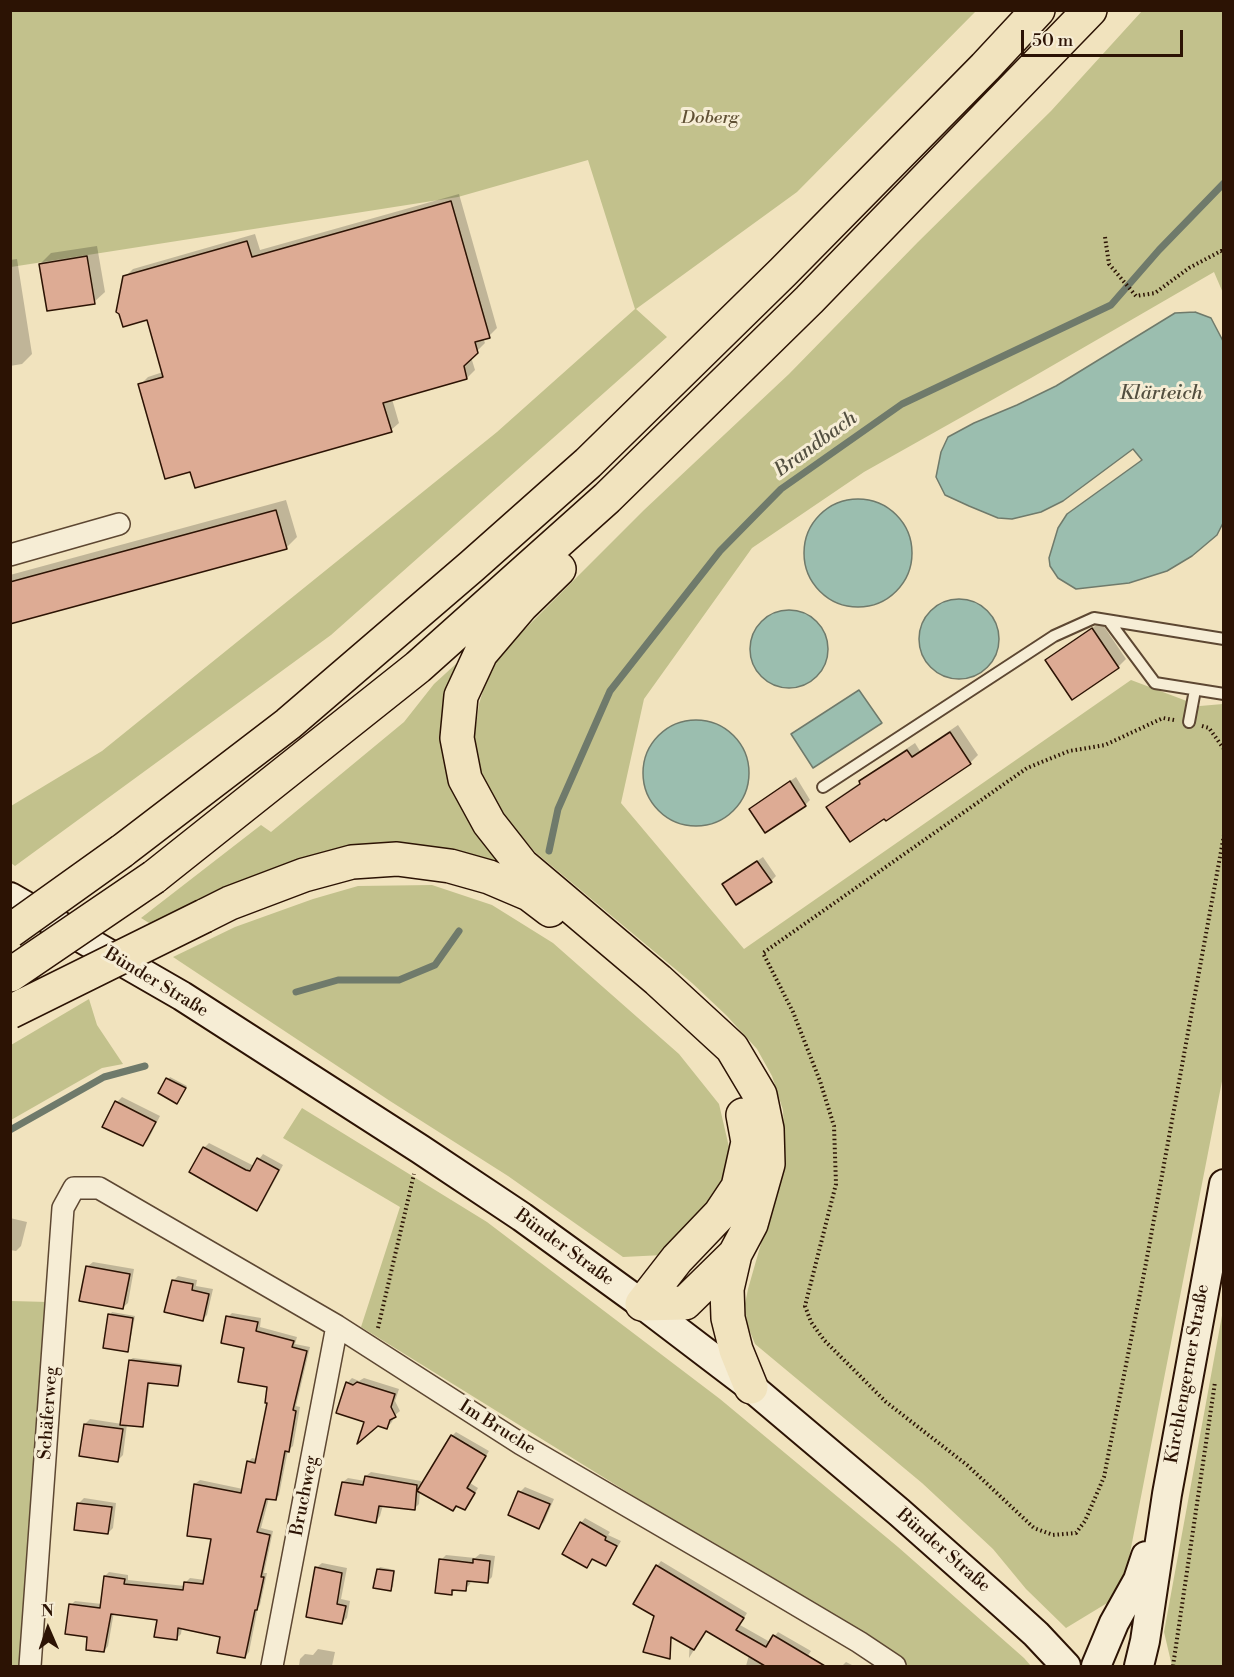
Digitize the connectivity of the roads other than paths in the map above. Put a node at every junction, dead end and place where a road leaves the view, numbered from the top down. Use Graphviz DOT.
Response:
graph roads {
  1 [pos="1038,10"];
  2 [pos="1090,10"];
  3 [pos="607,498"];
  4 [pos="119,524"];
  5 [pos="10,555"];
  6 [pos="1109,621"];
  7 [pos="1224,639"];
  8 [pos="1196,690"];
  9 [pos="1224,694"];
  10 [pos="1189,723"];
  11 [pos="823,787"];
  12 [pos="10,897"];
  13 [pos="10,931"];
  14 [pos="10,975"];
  15 [pos="10,1012"];
  16 [pos="1224,1184"];
  17 [pos="99,1188"];
  18 [pos="735,1254"];
  19 [pos="642,1304"];
  20 [pos="338,1326"];
  21 [pos="752,1387"];
  22 [pos="1167,1494"];
  23 [pos="30,1666"];
  24 [pos="272,1666"];
  25 [pos="895,1666"];
  26 [pos="1066,1666"];
  27 [pos="1096,1666"];
  28 [pos="1138,1666"];
  1 -- 13 [label="highway, bridge"];
  2 -- 3 [label="highway"];
  3 -- 14 [label="highway, bridge"];
  3 -- 18 [label="highway"];
  4 -- 5 [label="street"];
  6 -- 7 [label="lane"];
  6 -- 8 [label="lane"];
  6 -- 11 [label="lane"];
  8 -- 9 [label="lane"];
  8 -- 10 [label="lane"];
  12 -- 19 [label="main road, Bünder Straße"];
  15 -- 19 [label="highway, bridge"];
  16 -- 22 [label="main road, Kirchlengerner Straße"];
  17 -- 20 [label="street, Im Bruche"];
  17 -- 23 [label="street, Schäferweg"];
  18 -- 19 [label="highway"];
  18 -- 21 [label="highway"];
  19 -- 21 [label="main road, Bünder Straße"];
  20 -- 24 [label="street, Bruchweg"];
  20 -- 25 [label="street, Im Bruche"];
  21 -- 26 [label="main road, Bünder Straße"];
  22 -- 27 [label="main road, Kirchlengerner Straße"];
  22 -- 28 [label="main road, Kirchlengerner Straße"];
}
